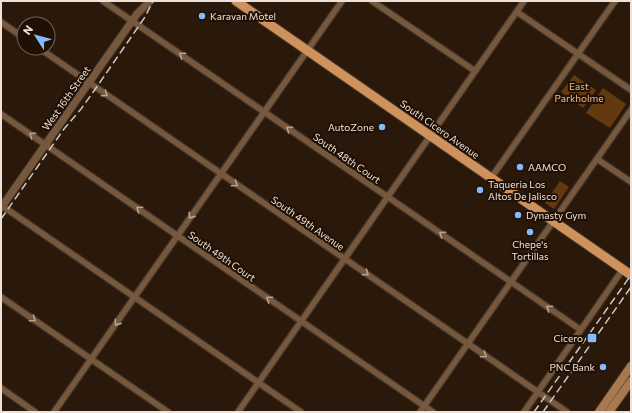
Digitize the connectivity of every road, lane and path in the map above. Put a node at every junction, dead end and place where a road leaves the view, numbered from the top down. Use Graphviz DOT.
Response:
graph roads {
  1 [pos="103,1"];
  2 [pos="150,1"];
  3 [pos="236,1"];
  4 [pos="342,1"];
  5 [pos="372,1"];
  6 [pos="524,1"];
  7 [pos="615,1"];
  8 [pos="517,12"];
  9 [pos="132,21"];
  10 [pos="1,22"];
  11 [pos="16,32"];
  12 [pos="307,50"];
  13 [pos="578,54"];
  14 [pos="50,56"];
  15 [pos="475,71"];
  16 [pos="89,83"];
  17 [pos="631,90"];
  18 [pos="631,110"];
  19 [pos="264,112"];
  20 [pos="1,114"];
  21 [pos="430,136"];
  22 [pos="46,145"];
  23 [pos="597,159"];
  24 [pos="221,174"];
  25 [pos="491,178"];
  26 [pos="631,182"];
  27 [pos="388,197"];
  28 [pos="2,207"];
  29 [pos="553,221"];
  30 [pos="178,236"];
  31 [pos="344,259"];
  32 [pos="623,269"];
  33 [pos="631,275"];
  34 [pos="510,282"];
  35 [pos="1,297"];
  36 [pos="134,297"];
  37 [pos="301,321"];
  38 [pos="581,330"];
  39 [pos="468,343"];
  40 [pos="91,359"];
  41 [pos="631,366"];
  42 [pos="631,381"];
  43 [pos="258,383"];
  44 [pos="1,388"];
  45 [pos="538,392"];
  46 [pos="424,406"];
  47 [pos="35,412"];
  48 [pos="54,412"];
  49 [pos="168,412"];
  50 [pos="238,412"];
  51 [pos="301,412"];
  52 [pos="420,412"];
  53 [pos="433,412"];
  54 [pos="524,412"];
  55 [pos="567,412"];
  56 [pos="599,412"];
  57 [pos="609,412"];
  1 -- 9 [label="street, South 48th Court"];
  2 -- 9 [label="street, West 16th Street"];
  3 -- 12 [label="main road, South Cicero Avenue"];
  4 -- 12 [label="street"];
  5 -- 15 [label="street"];
  6 -- 8 [label="street"];
  7 -- 13 [label="street"];
  8 -- 13 [label="street"];
  8 -- 15 [label="street"];
  9 -- 16 [label="street, West 16th Street"];
  19 -- 9 [label="street, South 48th Court, one-way"];
  10 -- 11 [label="street"];
  12 -- 19 [label="street"];
  12 -- 21 [label="main road, South Cicero Avenue"];
  13 -- 17 [label="street"];
  13 -- 25 [label="street"];
  14 -- 16 [label="street, South 49th Avenue"];
  15 -- 21 [label="street"];
  16 -- 22 [label="street, West 16th Street"];
  16 -- 24 [label="street, South 49th Avenue, one-way"];
  18 -- 23 [label="street"];
  19 -- 24 [label="street"];
  27 -- 19 [label="street, South 48th Court, one-way"];
  22 -- 20 [label="street, South 49th Court, one-way"];
  21 -- 25 [label="main road, South Cicero Avenue"];
  21 -- 27 [label="street"];
  22 -- 28 [label="street, West 16th Street"];
  30 -- 22 [label="street, South 49th Court, one-way"];
  23 -- 26 [label="street"];
  23 -- 29 [label="street"];
  24 -- 30 [label="street, one-way"];
  24 -- 31 [label="street, South 49th Avenue, one-way"];
  25 -- 29 [label="main road, South Cicero Avenue"];
  27 -- 31 [label="street"];
  34 -- 27 [label="street, South 48th Court, one-way"];
  28 -- 36 [label="street"];
  29 -- 32 [label="main road, South Cicero Avenue"];
  29 -- 34 [label="street"];
  30 -- 36 [label="street"];
  37 -- 30 [label="street, South 49th Court, one-way"];
  31 -- 37 [label="street"];
  31 -- 39 [label="street, South 49th Avenue, one-way"];
  32 -- 33 [label="main road, South Cicero Avenue"];
  32 -- 38 [label="street"];
  38 -- 34 [label="street, South 48th Court, one-way"];
  34 -- 39 [label="street"];
  35 -- 40 [label="street, one-way"];
  36 -- 40 [label="street, one-way"];
  36 -- 43 [label="street"];
  37 -- 43 [label="street"];
  37 -- 46 [label="street, South 49th Court"];
  38 -- 45 [label="street"];
  39 -- 45 [label="street, South 49th Avenue, one-way"];
  39 -- 46 [label="street"];
  40 -- 48 [label="street"];
  40 -- 49 [label="street"];
  41 -- 56 [label="main road"];
  42 -- 57 [label="main road"];
  43 -- 50 [label="street"];
  43 -- 51 [label="street"];
  44 -- 47 [label="street"];
  45 -- 54 [label="street"];
  45 -- 55 [label="street, South 49th Avenue"];
  46 -- 52 [label="street"];
  46 -- 53 [label="street, South 49th Court"];
}
